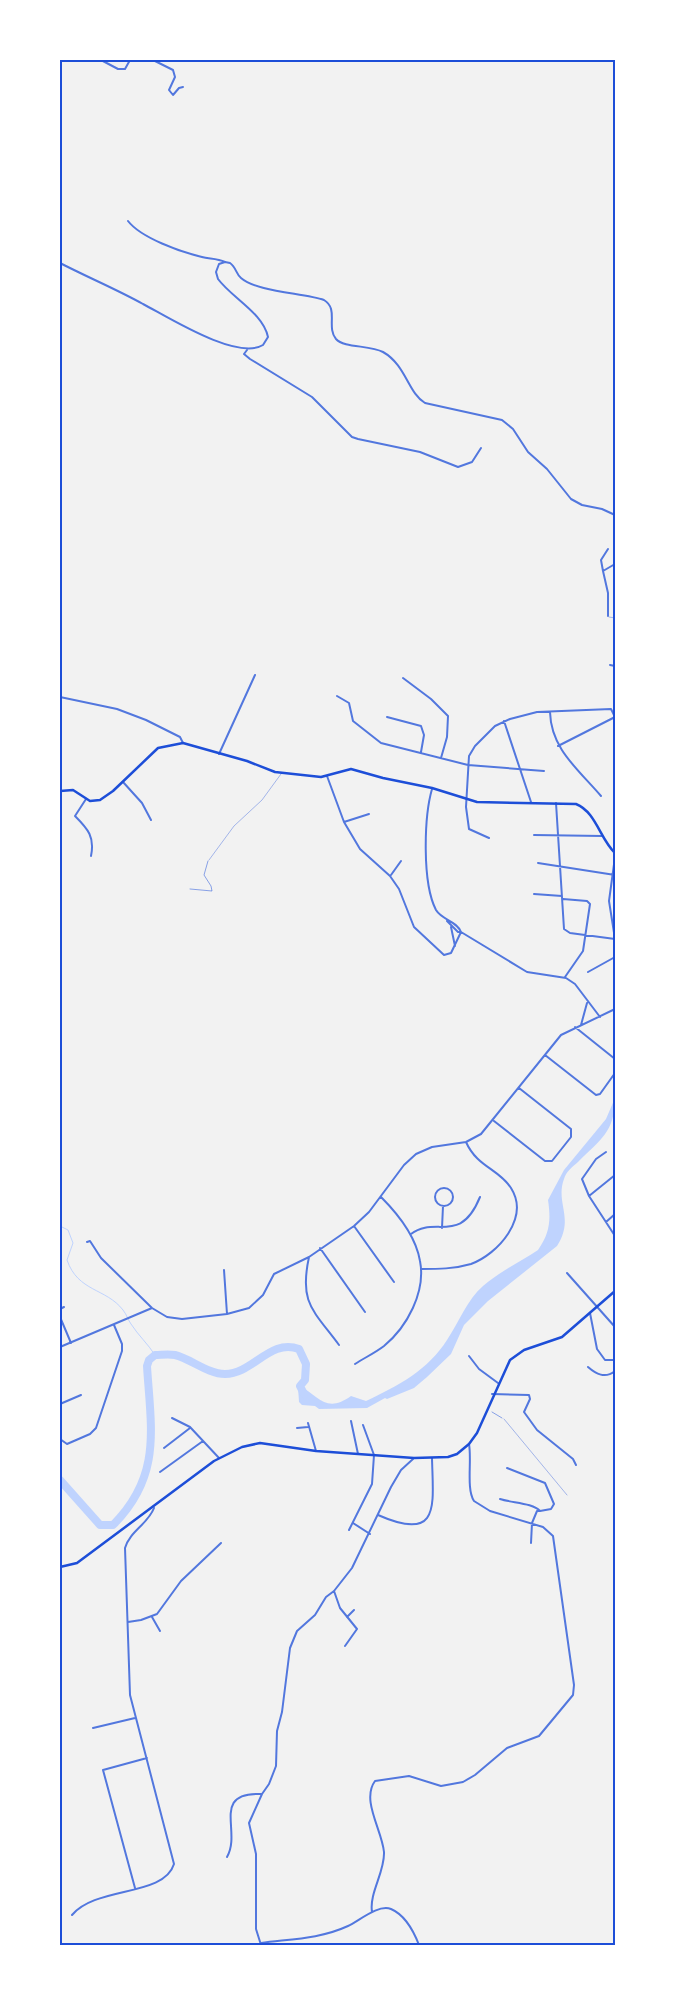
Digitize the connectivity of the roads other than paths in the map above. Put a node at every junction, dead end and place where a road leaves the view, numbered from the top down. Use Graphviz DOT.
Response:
graph roads {
  1 [pos="101,60"];
  2 [pos="130,60"];
  3 [pos="153,60"];
  4 [pos="183,86"];
  5 [pos="128,221"];
  6 [pos="224,262"];
  7 [pos="60,263"];
  8 [pos="247,350"];
  9 [pos="480,448"];
  10 [pos="615,515"];
  11 [pos="608,549"];
  12 [pos="615,564"];
  13 [pos="603,571"];
  14 [pos="608,616"];
  15 [pos="615,618"];
  16 [pos="610,665"];
  17 [pos="615,666"];
  18 [pos="255,675"];
  19 [pos="403,678"];
  20 [pos="60,696"];
  21 [pos="337,696"];
  22 [pos="550,712"];
  23 [pos="387,717"];
  24 [pos="615,717"];
  25 [pos="504,720"];
  26 [pos="183,743"];
  27 [pos="558,746"];
  28 [pos="421,753"];
  29 [pos="219,754"];
  30 [pos="441,758"];
  31 [pos="468,765"];
  32 [pos="520,770"];
  33 [pos="544,771"];
  34 [pos="282,773"];
  35 [pos="327,776"];
  36 [pos="122,782"];
  37 [pos="432,788"];
  38 [pos="60,791"];
  39 [pos="601,796"];
  40 [pos="86,799"];
  41 [pos="467,800"];
  42 [pos="531,802"];
  43 [pos="556,802"];
  44 [pos="369,814"];
  45 [pos="152,820"];
  46 [pos="344,822"];
  47 [pos="534,835"];
  48 [pos="559,835"];
  49 [pos="602,836"];
  50 [pos="489,838"];
  51 [pos="615,855"];
  52 [pos="91,856"];
  53 [pos="208,860"];
  54 [pos="401,861"];
  55 [pos="538,864"];
  56 [pos="560,866"];
  57 [pos="613,875"];
  58 [pos="390,876"];
  59 [pos="534,894"];
  60 [pos="562,897"];
  61 [pos="447,920"];
  62 [pos="450,927"];
  63 [pos="461,932"];
  64 [pos="586,935"];
  65 [pos="615,939"];
  66 [pos="455,946"];
  67 [pos="615,957"];
  68 [pos="588,972"];
  69 [pos="565,977"];
  70 [pos="587,1003"];
  71 [pos="615,1009"];
  72 [pos="600,1017"];
  73 [pos="581,1025"];
  74 [pos="575,1027"];
  75 [pos="544,1055"];
  76 [pos="615,1059"];
  77 [pos="615,1073"];
  78 [pos="519,1088"];
  79 [pos="493,1121"];
  80 [pos="466,1142"];
  81 [pos="606,1152"];
  82 [pos="615,1175"];
  83 [pos="381,1196"];
  84 [pos="589,1196"];
  85 [pos="480,1197"];
  86 [pos="443,1206"];
  87 [pos="615,1214"];
  88 [pos="606,1222"];
  89 [pos="354,1226"];
  90 [pos="442,1228"];
  91 [pos="410,1235"];
  92 [pos="615,1236"];
  93 [pos="87,1242"];
  94 [pos="320,1248"];
  95 [pos="309,1257"];
  96 [pos="421,1269"];
  97 [pos="224,1270"];
  98 [pos="567,1273"];
  99 [pos="394,1282"];
  100 [pos="615,1292"];
  101 [pos="597,1306"];
  102 [pos="64,1307"];
  103 [pos="152,1308"];
  104 [pos="60,1309"];
  105 [pos="365,1312"];
  106 [pos="590,1313"];
  107 [pos="227,1314"];
  108 [pos="60,1317"];
  109 [pos="114,1325"];
  110 [pos="615,1327"];
  111 [pos="71,1343"];
  112 [pos="339,1345"];
  113 [pos="60,1347"];
  114 [pos="469,1356"];
  115 [pos="615,1360"];
  116 [pos="355,1364"];
  117 [pos="588,1367"];
  118 [pos="615,1371"];
  119 [pos="498,1382"];
  120 [pos="492,1394"];
  121 [pos="81,1395"];
  122 [pos="60,1404"];
  123 [pos="172,1418"];
  124 [pos="504,1418"];
  125 [pos="351,1420"];
  126 [pos="308,1422"];
  127 [pos="363,1425"];
  128 [pos="190,1427"];
  129 [pos="308,1427"];
  130 [pos="296,1428"];
  131 [pos="60,1439"];
  132 [pos="203,1441"];
  133 [pos="469,1444"];
  134 [pos="164,1448"];
  135 [pos="316,1451"];
  136 [pos="358,1454"];
  137 [pos="374,1455"];
  138 [pos="219,1458"];
  139 [pos="414,1458"];
  140 [pos="432,1458"];
  141 [pos="576,1464"];
  142 [pos="507,1468"];
  143 [pos="160,1472"];
  144 [pos="567,1495"];
  145 [pos="500,1499"];
  146 [pos="154,1508"];
  147 [pos="540,1511"];
  148 [pos="378,1516"];
  149 [pos="352,1523"];
  150 [pos="532,1523"];
  151 [pos="349,1530"];
  152 [pos="370,1534"];
  153 [pos="531,1542"];
  154 [pos="221,1543"];
  155 [pos="60,1567"];
  156 [pos="334,1591"];
  157 [pos="354,1610"];
  158 [pos="152,1617"];
  159 [pos="347,1617"];
  160 [pos="128,1622"];
  161 [pos="160,1631"];
  162 [pos="345,1646"];
  163 [pos="135,1718"];
  164 [pos="93,1728"];
  165 [pos="147,1758"];
  166 [pos="262,1794"];
  167 [pos="228,1857"];
  168 [pos="135,1888"];
  169 [pos="372,1912"];
  170 [pos="72,1915"];
  171 [pos="261,1944"];
  172 [pos="419,1945"];
  1 -- 2 [label="street"];
  3 -- 4 [label="street"];
  5 -- 6 [label="street"];
  6 -- 8 [label="street"];
  6 -- 10 [label="street"];
  7 -- 8 [label="street"];
  8 -- 9 [label="street"];
  11 -- 13 [label="street"];
  12 -- 13 [label="street"];
  13 -- 14 [label="street"];
  14 -- 15 [label="lane"];
  16 -- 17 [label="street"];
  18 -- 29 [label="street"];
  19 -- 30 [label="street"];
  20 -- 26 [label="street"];
  21 -- 28 [label="street"];
  22 -- 24 [label="street"];
  22 -- 25 [label="street"];
  22 -- 27 [label="street"];
  23 -- 28 [label="street"];
  24 -- 27 [label="street"];
  25 -- 31 [label="street"];
  25 -- 32 [label="street"];
  26 -- 29 [label="main road"];
  26 -- 36 [label="main road"];
  27 -- 39 [label="street"];
  28 -- 30 [label="street"];
  29 -- 34 [label="main road"];
  30 -- 31 [label="street"];
  31 -- 32 [label="street"];
  31 -- 41 [label="street"];
  32 -- 33 [label="street"];
  32 -- 42 [label="street"];
  34 -- 35 [label="main road"];
  34 -- 53 [label="lane"];
  35 -- 37 [label="main road"];
  35 -- 46 [label="street"];
  36 -- 40 [label="main road"];
  36 -- 45 [label="street"];
  37 -- 41 [label="main road"];
  37 -- 61 [label="street"];
  38 -- 40 [label="main road"];
  40 -- 52 [label="street"];
  41 -- 42 [label="main road"];
  41 -- 50 [label="street"];
  42 -- 43 [label="main road"];
  43 -- 48 [label="street"];
  43 -- 49 [label="main road"];
  44 -- 46 [label="street"];
  46 -- 58 [label="street"];
  47 -- 48 [label="street"];
  48 -- 49 [label="street"];
  48 -- 56 [label="street"];
  49 -- 51 [label="main road"];
  51 -- 57 [label="street"];
  54 -- 58 [label="street"];
  55 -- 56 [label="street"];
  56 -- 57 [label="street"];
  56 -- 60 [label="street"];
  57 -- 65 [label="street"];
  58 -- 66 [label="street"];
  59 -- 60 [label="street"];
  60 -- 64 [label="street"];
  60 -- 64 [label="street"];
  61 -- 62 [label="street"];
  61 -- 63 [label="street"];
  62 -- 63 [label="street"];
  62 -- 66 [label="street"];
  63 -- 66 [label="street"];
  63 -- 69 [label="street"];
  64 -- 65 [label="street"];
  64 -- 69 [label="street"];
  67 -- 68 [label="street"];
  69 -- 70 [label="street"];
  70 -- 72 [label="street"];
  70 -- 73 [label="street"];
  71 -- 72 [label="street"];
  72 -- 73 [label="street"];
  73 -- 74 [label="street"];
  74 -- 75 [label="street"];
  74 -- 76 [label="street"];
  75 -- 77 [label="street"];
  75 -- 78 [label="street"];
  78 -- 79 [label="street"];
  78 -- 79 [label="street"];
  79 -- 80 [label="street"];
  80 -- 83 [label="street"];
  80 -- 96 [label="street"];
  81 -- 84 [label="street"];
  82 -- 84 [label="street"];
  83 -- 89 [label="street"];
  83 -- 91 [label="street"];
  84 -- 88 [label="street"];
  85 -- 90 [label="street"];
  86 -- 86 [label="street"];
  86 -- 90 [label="street"];
  87 -- 88 [label="street"];
  88 -- 92 [label="street"];
  89 -- 94 [label="street"];
  89 -- 99 [label="street"];
  90 -- 91 [label="street"];
  91 -- 96 [label="street"];
  93 -- 103 [label="street"];
  94 -- 95 [label="street"];
  94 -- 105 [label="street"];
  95 -- 107 [label="street"];
  95 -- 112 [label="street"];
  96 -- 116 [label="street"];
  97 -- 107 [label="street"];
  98 -- 101 [label="street"];
  100 -- 101 [label="main road"];
  101 -- 106 [label="main road"];
  101 -- 110 [label="street"];
  102 -- 104 [label="street"];
  103 -- 107 [label="street"];
  103 -- 109 [label="street"];
  106 -- 115 [label="street"];
  106 -- 119 [label="main road"];
  108 -- 111 [label="street"];
  109 -- 111 [label="street"];
  109 -- 131 [label="street"];
  111 -- 113 [label="street"];
  114 -- 119 [label="street"];
  117 -- 118 [label="street"];
  119 -- 120 [label="main road"];
  120 -- 133 [label="main road"];
  120 -- 141 [label="street"];
  121 -- 122 [label="street"];
  123 -- 128 [label="street"];
  124 -- 144 [label="lane"];
  125 -- 136 [label="street"];
  126 -- 129 [label="street"];
  127 -- 137 [label="street"];
  128 -- 132 [label="street"];
  128 -- 134 [label="street"];
  129 -- 130 [label="street"];
  129 -- 135 [label="street"];
  132 -- 138 [label="street"];
  132 -- 143 [label="street"];
  133 -- 140 [label="main road"];
  133 -- 150 [label="street"];
  135 -- 136 [label="main road"];
  135 -- 138 [label="main road"];
  136 -- 137 [label="main road"];
  137 -- 139 [label="main road"];
  137 -- 149 [label="street"];
  138 -- 146 [label="main road"];
  139 -- 140 [label="main road"];
  139 -- 148 [label="street"];
  140 -- 148 [label="street"];
  142 -- 147 [label="street"];
  145 -- 147 [label="street"];
  146 -- 155 [label="main road"];
  146 -- 160 [label="street"];
  147 -- 150 [label="street"];
  148 -- 152 [label="street"];
  149 -- 151 [label="street"];
  149 -- 152 [label="street"];
  150 -- 153 [label="street"];
  150 -- 169 [label="street"];
  152 -- 156 [label="street"];
  154 -- 158 [label="street"];
  156 -- 159 [label="street"];
  156 -- 166 [label="street"];
  157 -- 159 [label="street"];
  158 -- 160 [label="street"];
  158 -- 161 [label="street"];
  159 -- 162 [label="street"];
  160 -- 163 [label="street"];
  163 -- 164 [label="street"];
  163 -- 165 [label="street"];
  165 -- 168 [label="street"];
  165 -- 168 [label="street"];
  166 -- 167 [label="street"];
  166 -- 171 [label="street"];
  168 -- 170 [label="street"];
  169 -- 171 [label="street"];
  169 -- 172 [label="street"];
}
